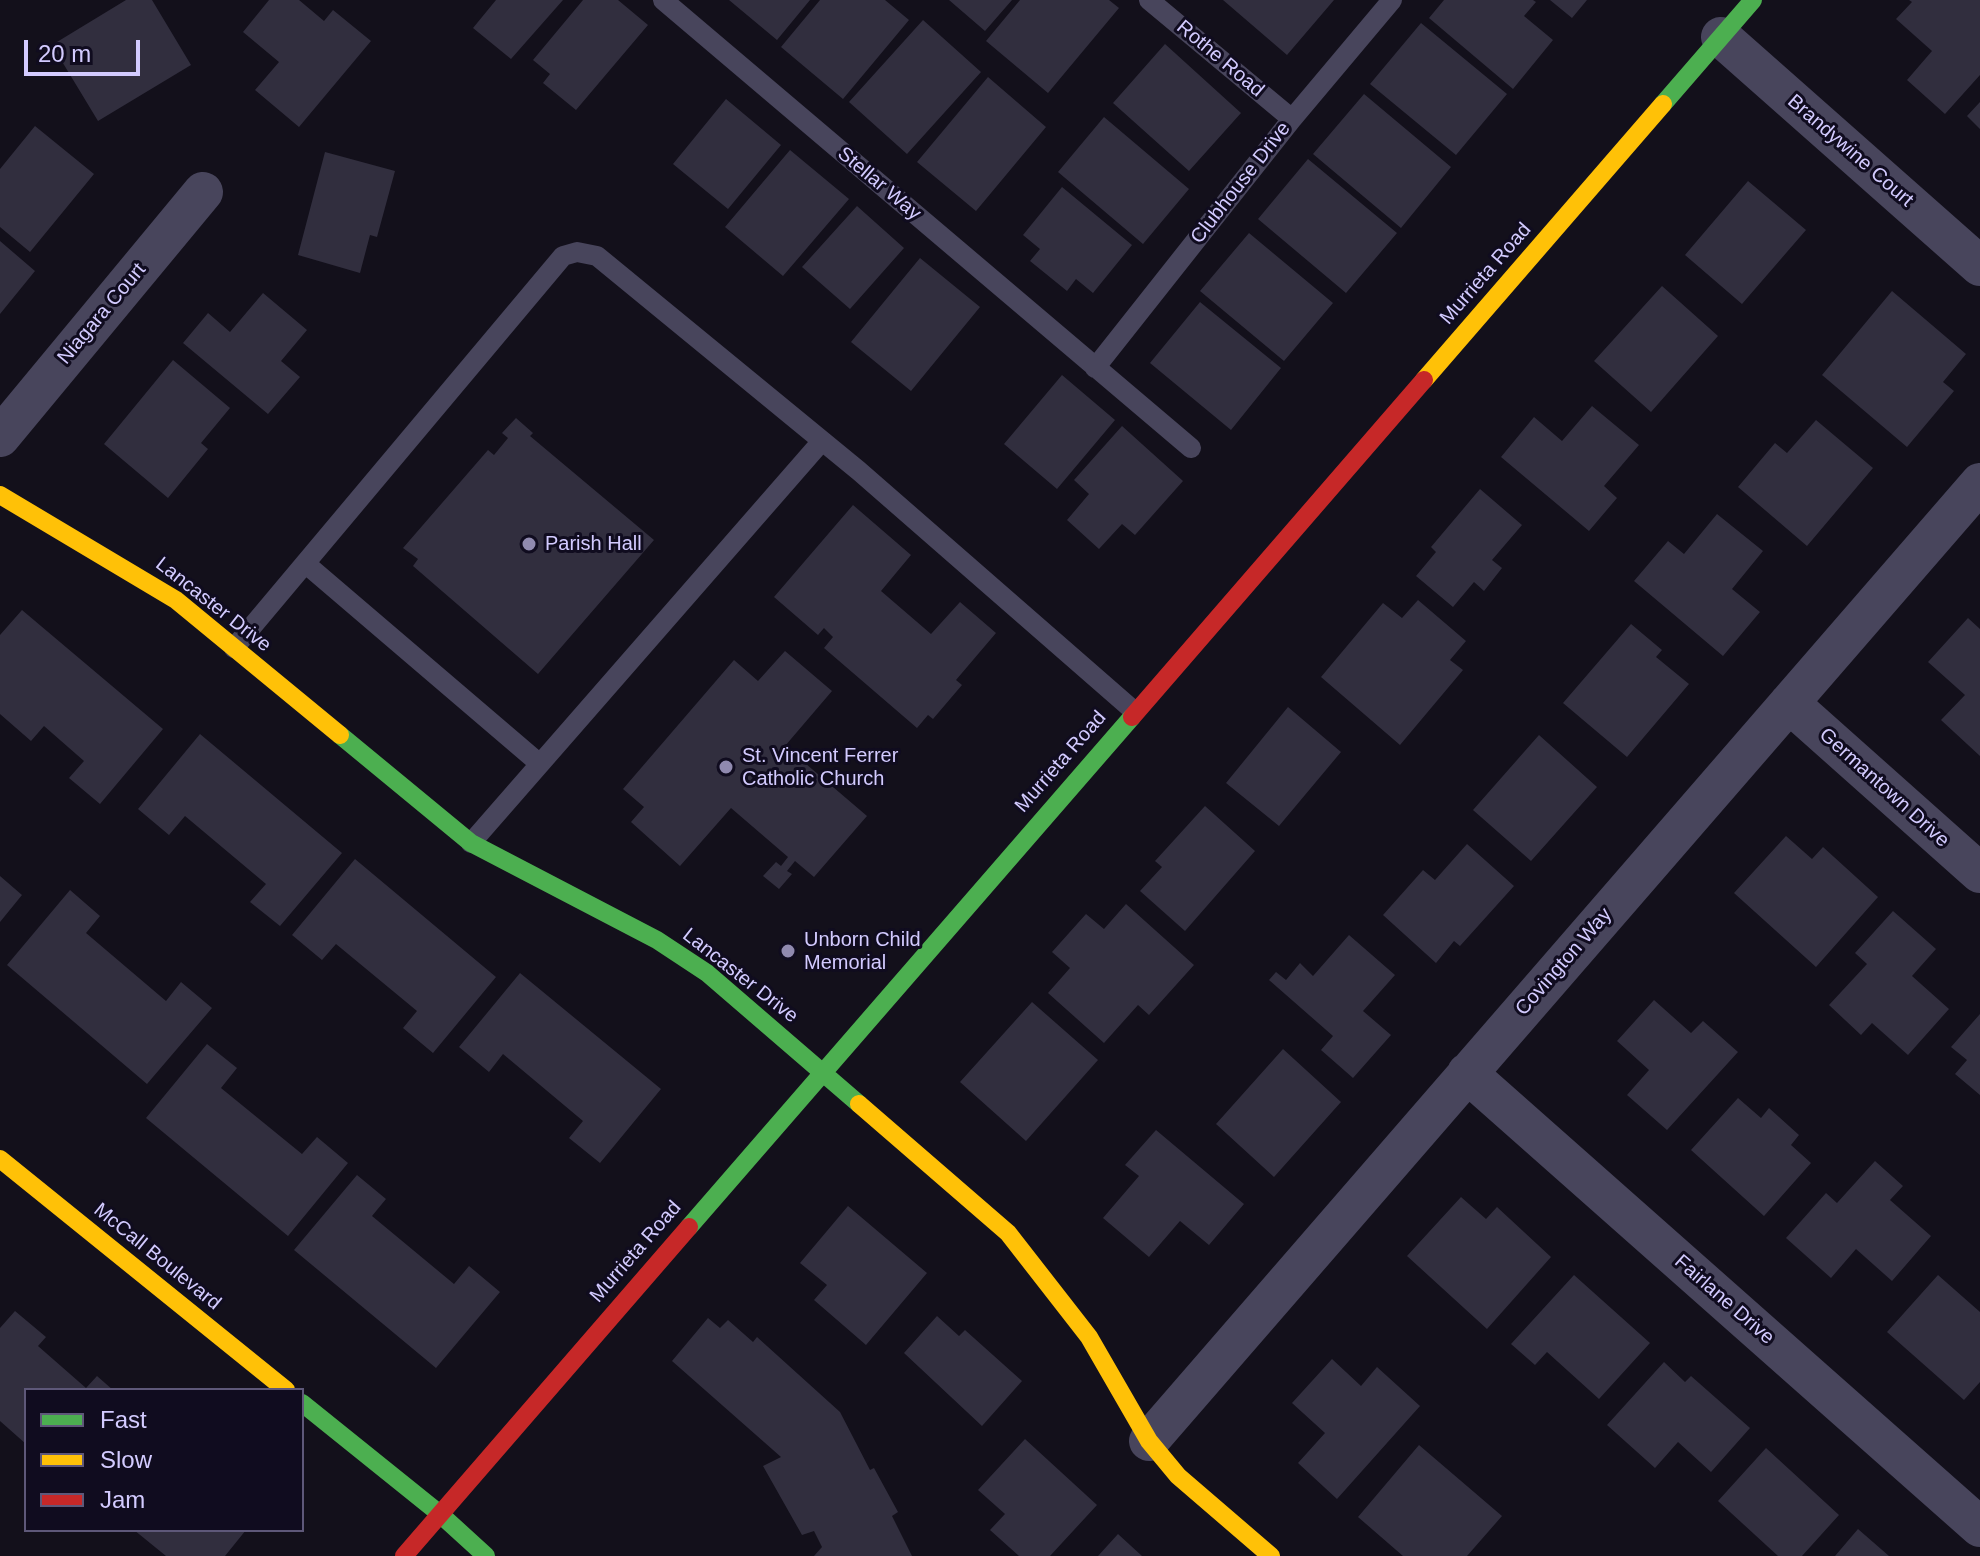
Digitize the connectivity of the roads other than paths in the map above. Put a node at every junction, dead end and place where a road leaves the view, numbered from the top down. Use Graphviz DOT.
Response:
graph roads {
  1 [pos="663,0"];
  2 [pos="1149,0"];
  3 [pos="1392,0"];
  4 [pos="1753,0"];
  5 [pos="1721,37"];
  6 [pos="1292,119"];
  7 [pos="203,192"];
  8 [pos="1980,266"];
  9 [pos="1095,368"];
  10 [pos="0,437"];
  11 [pos="822,441"];
  12 [pos="1191,448"];
  13 [pos="1980,483"];
  14 [pos="0,495"];
  15 [pos="306,564"];
  16 [pos="234,648"];
  17 [pos="1789,703"];
  18 [pos="1134,711"];
  19 [pos="540,764"];
  20 [pos="471,843"];
  21 [pos="1980,873"];
  22 [pos="822,1071"];
  23 [pos="1467,1073"];
  24 [pos="0,1159"];
  25 [pos="284,1388"];
  26 [pos="304,1405"];
  27 [pos="1149,1441"];
  28 [pos="440,1514"];
  29 [pos="1980,1527"];
  30 [pos="404,1556"];
  31 [pos="486,1556"];
  32 [pos="1271,1556"];
  1 -- 9 [label="lane, Stellar Way"];
  2 -- 6 [label="lane, Rothe Road"];
  3 -- 6 [label="lane, Clubhouse Drive"];
  4 -- 5 [label="street, Murrieta Road"];
  5 -- 8 [label="street, Brandywine Court"];
  5 -- 18 [label="street, Murrieta Road"];
  6 -- 9 [label="lane, Clubhouse Drive"];
  7 -- 10 [label="street, Niagara Court"];
  9 -- 12 [label="lane, Stellar Way"];
  11 -- 15 [label="lane"];
  11 -- 18 [label="lane"];
  11 -- 19 [label="lane"];
  13 -- 17 [label="street, Covington Way"];
  14 -- 16 [label="street, Lancaster Drive"];
  15 -- 16 [label="lane"];
  15 -- 19 [label="lane"];
  16 -- 20 [label="street, Lancaster Drive"];
  17 -- 21 [label="street, Germantown Drive"];
  17 -- 23 [label="street, Covington Way"];
  18 -- 22 [label="street, Murrieta Road"];
  19 -- 20 [label="lane"];
  20 -- 22 [label="street, Lancaster Drive"];
  22 -- 27 [label="street, Lancaster Drive"];
  22 -- 28 [label="street, Murrieta Road"];
  23 -- 27 [label="street, Covington Way"];
  23 -- 29 [label="street, Fairlane Drive"];
  24 -- 25 [label="street, McCall Boulevard"];
  26 -- 28 [label="street"];
  27 -- 32 [label="street, Lancaster Drive"];
  28 -- 30 [label="street, Murrieta Road"];
  28 -- 31 [label="street"];
}
